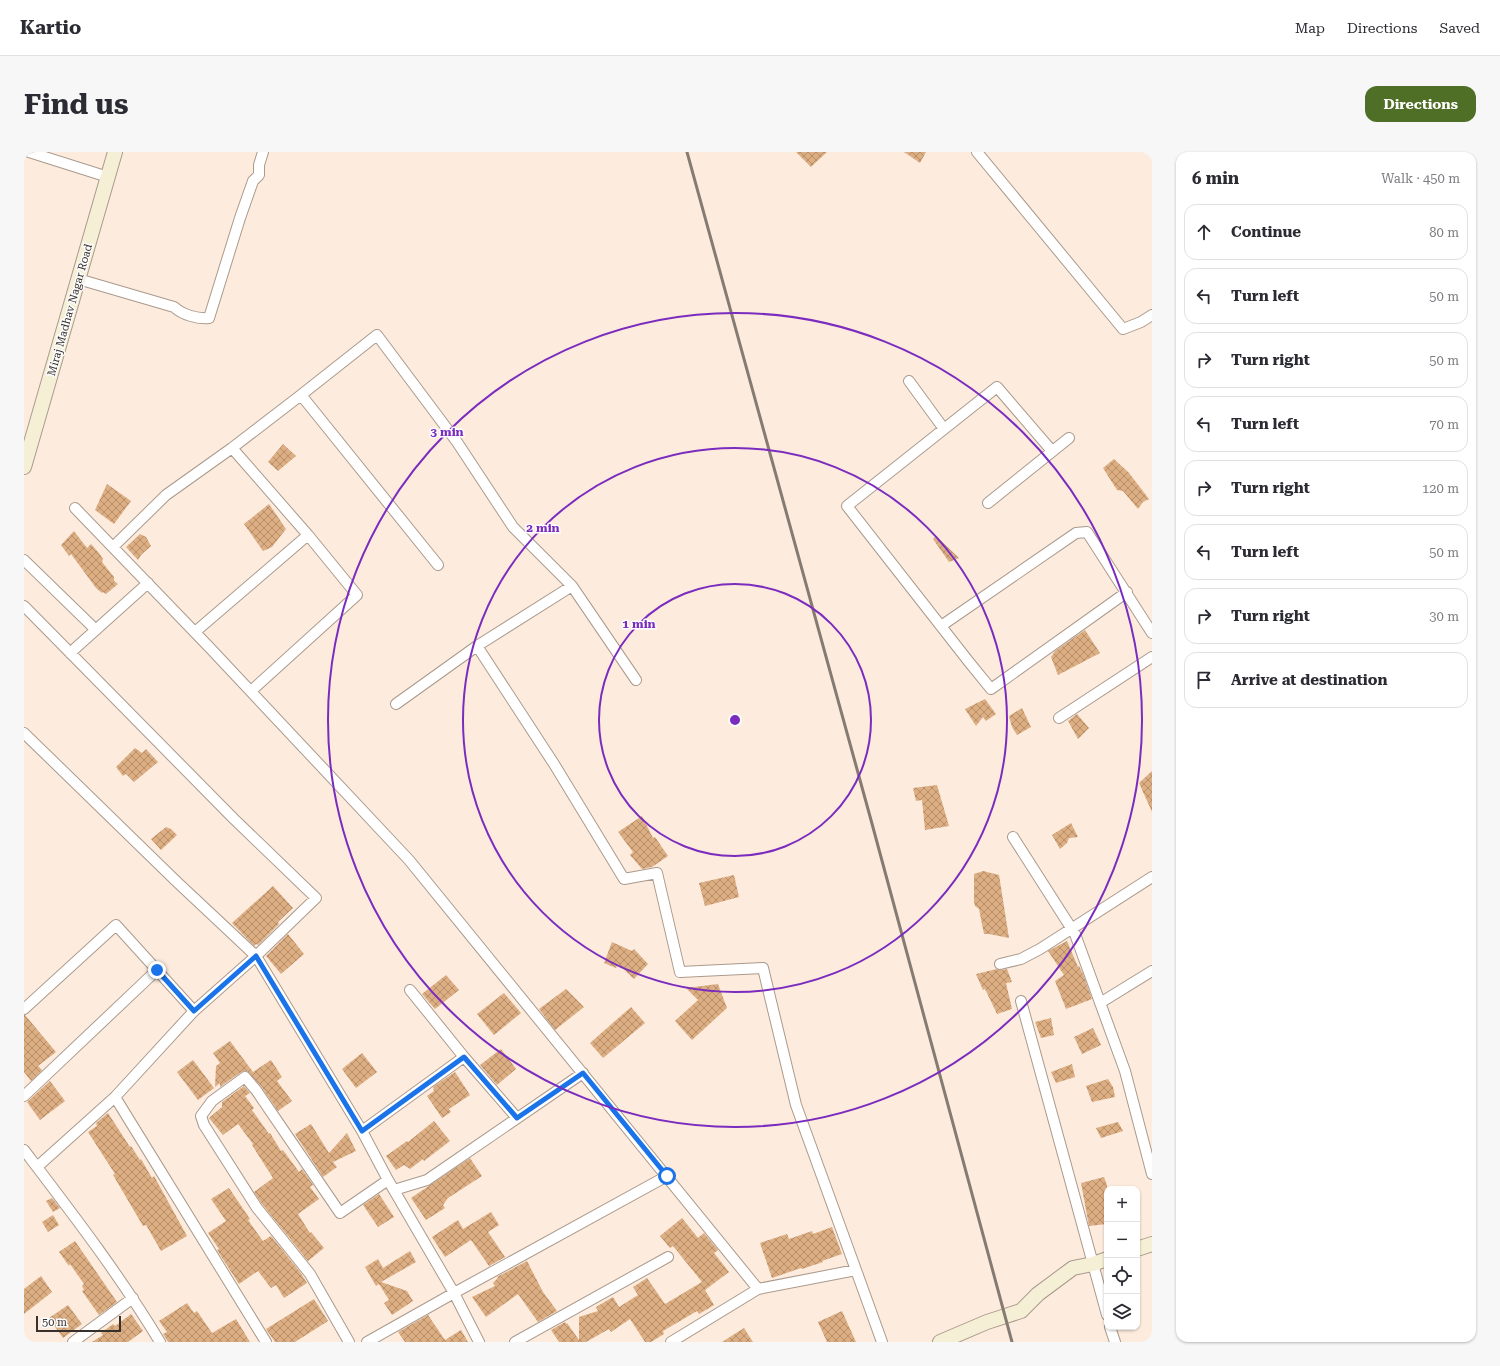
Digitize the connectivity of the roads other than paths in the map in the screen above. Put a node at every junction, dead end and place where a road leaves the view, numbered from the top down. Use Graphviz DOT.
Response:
graph roads {
  1 [pos="29,152"];
  2 [pos="115,152"];
  3 [pos="263,152"];
  4 [pos="977,152"];
  5 [pos="108,178"];
  6 [pos="78,279"];
  7 [pos="1152,315"];
  8 [pos="909,382"];
  9 [pos="301,395"];
  10 [pos="944,429"];
  11 [pos="1069,438"];
  12 [pos="232,448"];
  13 [pos="1052,451"];
  14 [pos="24,467"];
  15 [pos="988,503"];
  16 [pos="76,508"];
  17 [pos="308,535"];
  18 [pos="113,547"];
  19 [pos="24,560"];
  20 [pos="438,565"];
  21 [pos="148,583"];
  22 [pos="572,586"];
  23 [pos="1127,592"];
  24 [pos="24,606"];
  25 [pos="941,626"];
  26 [pos="96,630"];
  27 [pos="195,632"];
  28 [pos="1152,633"];
  29 [pos="477,646"];
  30 [pos="70,653"];
  31 [pos="1152,657"];
  32 [pos="636,680"];
  33 [pos="251,691"];
  34 [pos="396,704"];
  35 [pos="1059,718"];
  36 [pos="24,733"];
  37 [pos="1014,837"];
  38 [pos="1152,877"];
  39 [pos="1071,929"];
  40 [pos="256,956"];
  41 [pos="1000,964"];
  42 [pos="157,970"];
  43 [pos="1152,971"];
  44 [pos="410,990"];
  45 [pos="1020,1001"];
  46 [pos="1100,1003"];
  47 [pos="24,1009"];
  48 [pos="194,1011"];
  49 [pos="464,1057"];
  50 [pos="583,1073"];
  51 [pos="24,1096"];
  52 [pos="115,1097"];
  53 [pos="517,1118"];
  54 [pos="362,1131"];
  55 [pos="1147,1136"];
  56 [pos="24,1150"];
  57 [pos="37,1167"];
  58 [pos="1152,1174"];
  59 [pos="667,1176"];
  60 [pos="388,1180"];
  61 [pos="394,1190"];
  62 [pos="1152,1244"];
  63 [pos="1140,1248"];
  64 [pos="668,1257"];
  65 [pos="1104,1261"];
  66 [pos="1093,1264"];
  67 [pos="856,1270"];
  68 [pos="758,1289"];
  69 [pos="454,1293"];
  70 [pos="133,1298"];
  71 [pos="1104,1304"];
  72 [pos="1111,1330"];
  73 [pos="943,1341"];
  74 [pos="73,1342"];
  75 [pos="160,1342"];
  76 [pos="266,1342"];
  77 [pos="349,1342"];
  78 [pos="367,1342"];
  79 [pos="479,1342"];
  80 [pos="515,1342"];
  81 [pos="671,1342"];
  82 [pos="882,1342"];
  83 [pos="1115,1342"];
  1 -- 5 [label="street"];
  2 -- 5 [label="street, Miraj Madhav Nagar Road"];
  3 -- 6 [label="street"];
  4 -- 7 [label="street"];
  5 -- 6 [label="street, Miraj Madhav Nagar Road"];
  6 -- 14 [label="street, Miraj Madhav Nagar Road"];
  8 -- 10 [label="street"];
  9 -- 12 [label="street"];
  9 -- 20 [label="street"];
  9 -- 22 [label="street"];
  10 -- 13 [label="street"];
  10 -- 25 [label="street"];
  11 -- 13 [label="street"];
  12 -- 17 [label="street"];
  12 -- 18 [label="street"];
  13 -- 15 [label="street"];
  16 -- 18 [label="street"];
  17 -- 27 [label="street"];
  17 -- 33 [label="street"];
  18 -- 21 [label="street"];
  19 -- 26 [label="street"];
  21 -- 26 [label="street"];
  21 -- 27 [label="street"];
  22 -- 29 [label="street"];
  22 -- 32 [label="street"];
  23 -- 25 [label="street"];
  23 -- 25 [label="street"];
  23 -- 28 [label="street"];
  24 -- 30 [label="street"];
  26 -- 30 [label="street"];
  27 -- 33 [label="street"];
  29 -- 34 [label="street"];
  29 -- 67 [label="street"];
  30 -- 40 [label="street"];
  31 -- 35 [label="street"];
  33 -- 50 [label="street"];
  36 -- 40 [label="street"];
  37 -- 39 [label="street"];
  38 -- 39 [label="street"];
  39 -- 41 [label="street"];
  39 -- 46 [label="street"];
  40 -- 48 [label="street"];
  40 -- 54 [label="street"];
  42 -- 47 [label="street"];
  42 -- 48 [label="street"];
  42 -- 51 [label="street"];
  43 -- 46 [label="street"];
  44 -- 49 [label="street"];
  45 -- 66 [label="street"];
  46 -- 55 [label="street"];
  48 -- 52 [label="street"];
  49 -- 53 [label="street"];
  49 -- 54 [label="street"];
  50 -- 53 [label="street"];
  50 -- 59 [label="street"];
  52 -- 57 [label="street"];
  52 -- 76 [label="street"];
  53 -- 61 [label="street"];
  54 -- 60 [label="street"];
  55 -- 58 [label="street"];
  56 -- 57 [label="street"];
  57 -- 70 [label="street"];
  59 -- 68 [label="street"];
  59 -- 69 [label="street"];
  60 -- 61 [label="street"];
  60 -- 77 [label="street"];
  61 -- 69 [label="street"];
  62 -- 63 [label="street"];
  64 -- 80 [label="street"];
  65 -- 66 [label="street"];
  66 -- 71 [label="street"];
  66 -- 73 [label="street"];
  67 -- 68 [label="street"];
  67 -- 82 [label="street"];
  68 -- 81 [label="street"];
  69 -- 78 [label="street"];
  69 -- 79 [label="street"];
  70 -- 74 [label="street"];
  70 -- 75 [label="street"];
  72 -- 83 [label="street"];
}
